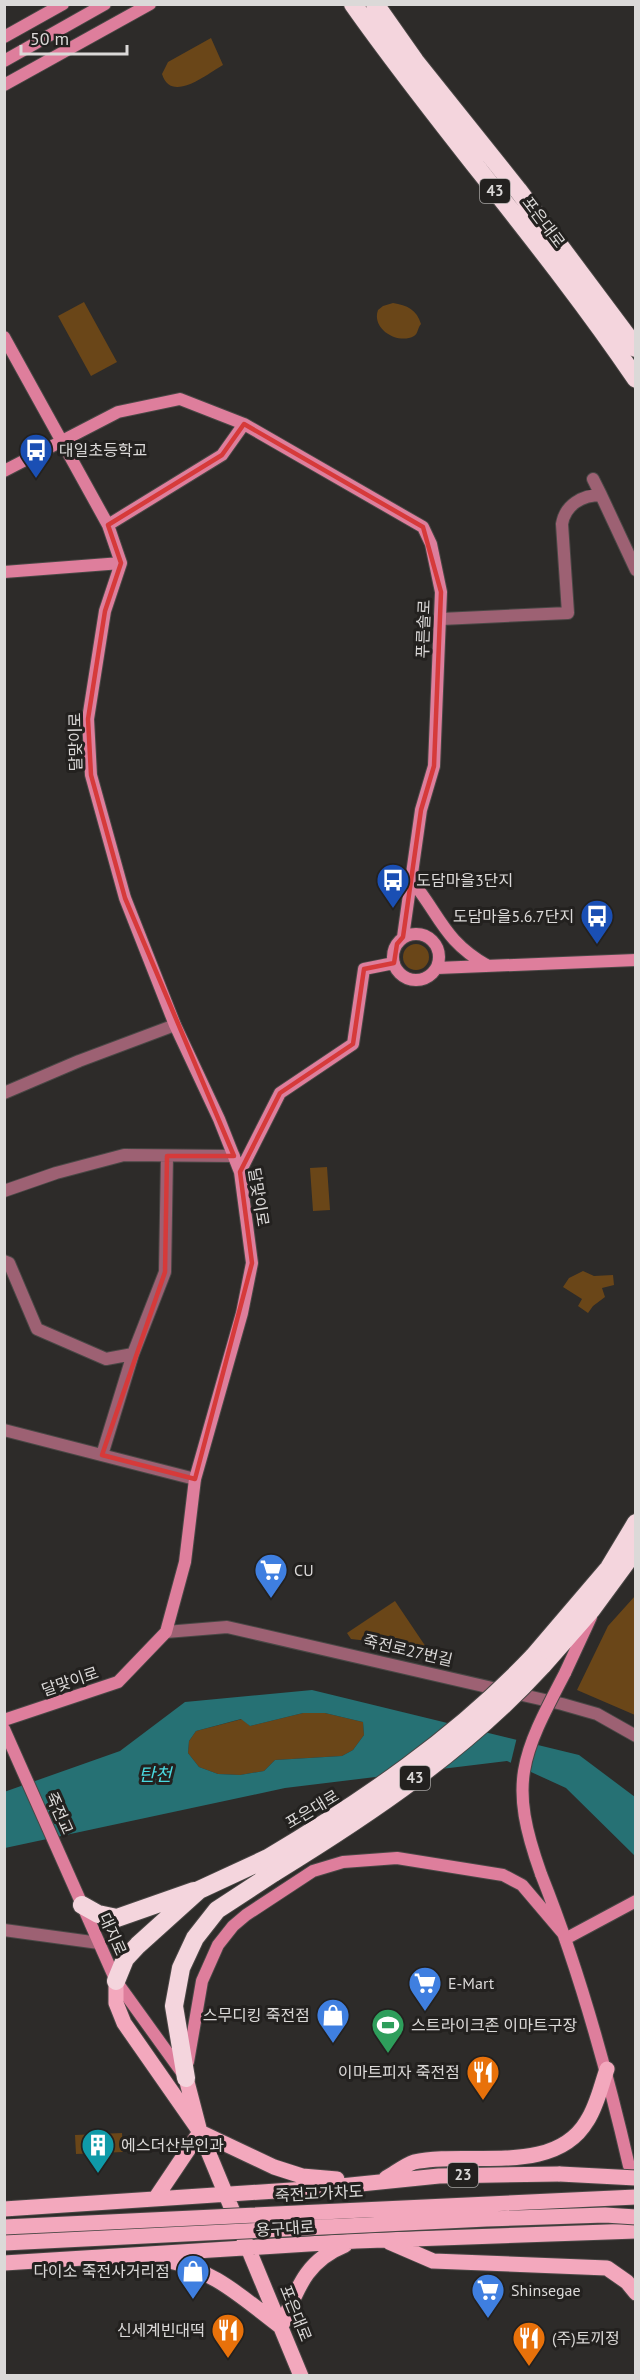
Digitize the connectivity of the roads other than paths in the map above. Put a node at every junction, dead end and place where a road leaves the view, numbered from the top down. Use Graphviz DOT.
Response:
graph roads {
  1 [pos="63,4"];
  2 [pos="105,4"];
  3 [pos="150,4"];
  4 [pos="353,4"];
  5 [pos="375,4"];
  6 [pos="4,37"];
  7 [pos="4,61"];
  8 [pos="4,85"];
  9 [pos="4,337"];
  10 [pos="636,348"];
  11 [pos="636,379"];
  12 [pos="244,424"];
  13 [pos="60,441"];
  14 [pos="4,471"];
  15 [pos="593,479"];
  16 [pos="601,495"];
  17 [pos="108,525"];
  18 [pos="121,563"];
  19 [pos="636,570"];
  20 [pos="4,572"];
  21 [pos="441,619"];
  22 [pos="412,881"];
  23 [pos="403,937"];
  24 [pos="636,960"];
  25 [pos="394,963"];
  26 [pos="488,966"];
  27 [pos="437,968"];
  28 [pos="175,1025"];
  29 [pos="4,1093"];
  30 [pos="167,1156"];
  31 [pos="234,1156"];
  32 [pos="240,1172"];
  33 [pos="4,1191"];
  34 [pos="4,1261"];
  35 [pos="134,1354"];
  36 [pos="4,1430"];
  37 [pos="102,1455"];
  38 [pos="195,1479"];
  39 [pos="636,1523"];
  40 [pos="636,1549"];
  41 [pos="599,1600"];
  42 [pos="166,1632"];
  43 [pos="537,1661"];
  44 [pos="4,1720"];
  45 [pos="7,1734"];
  46 [pos="636,1736"];
  47 [pos="272,1865"];
  48 [pos="199,1890"];
  49 [pos="636,1901"];
  50 [pos="81,1902"];
  51 [pos="4,1930"];
  52 [pos="567,1938"];
  53 [pos="99,1943"];
  54 [pos="116,1981"];
  55 [pos="607,2069"];
  56 [pos="186,2078"];
  57 [pos="200,2132"];
  58 [pos="632,2172"];
  59 [pos="374,2181"];
  60 [pos="321,2188"];
  61 [pos="226,2194"];
  62 [pos="636,2197"];
  63 [pos="155,2199"];
  64 [pos="4,2209"];
  65 [pos="636,2217"];
  66 [pos="4,2228"];
  67 [pos="636,2231"];
  68 [pos="384,2240"];
  69 [pos="356,2241"];
  70 [pos="334,2242"];
  71 [pos="4,2243"];
  72 [pos="248,2248"];
  73 [pos="143,2255"];
  74 [pos="4,2263"];
  75 [pos="636,2293"];
  76 [pos="281,2327"];
  77 [pos="301,2376"];
  1 -- 6 [label="street"];
  2 -- 7 [label="street"];
  3 -- 8 [label="street"];
  4 -- 11 [label="highway, 포은대로 / 43"];
  5 -- 10 [label="highway, 포은대로 / 43"];
  9 -- 13 [label="street"];
  12 -- 13 [label="street, 푸른솔로"];
  12 -- 17 [label="street"];
  12 -- 21 [label="street, 푸른솔로"];
  13 -- 14 [label="street, 푸른솔로"];
  13 -- 17 [label="street"];
  15 -- 16 [label="street"];
  16 -- 19 [label="street"];
  16 -- 21 [label="street"];
  17 -- 18 [label="street"];
  18 -- 20 [label="street"];
  18 -- 28 [label="street, 달맞이로"];
  21 -- 22 [label="street, 푸른솔로"];
  22 -- 23 [label="street, 푸른솔로"];
  22 -- 26 [label="street"];
  23 -- 25 [label="street"];
  23 -- 27 [label="street"];
  24 -- 26 [label="street"];
  25 -- 27 [label="street"];
  25 -- 32 [label="street"];
  26 -- 27 [label="street"];
  28 -- 29 [label="street"];
  28 -- 31 [label="street, 달맞이로"];
  30 -- 31 [label="street"];
  30 -- 33 [label="street"];
  30 -- 35 [label="street"];
  31 -- 32 [label="street, 달맞이로"];
  32 -- 38 [label="street, 달맞이로"];
  34 -- 35 [label="street"];
  35 -- 37 [label="street"];
  36 -- 37 [label="street"];
  37 -- 38 [label="street"];
  38 -- 42 [label="street, 달맞이로"];
  39 -- 43 [label="highway, 포은대로 / 43"];
  40 -- 41 [label="highway, 포은대로 / 43"];
  41 -- 43 [label="highway, 포은대로 / 43"];
  41 -- 52 [label="street, bridge"];
  42 -- 44 [label="street, 달맞이로"];
  42 -- 46 [label="street, 죽전로27번길"];
  43 -- 47 [label="highway, 포은대로 / 43, bridge"];
  45 -- 50 [label="street, 죽전교"];
  47 -- 48 [label="highway, 포은대로 / 43"];
  47 -- 56 [label="highway, 포은대로 / 43"];
  48 -- 50 [label="highway"];
  48 -- 54 [label="highway, 포은대로 / 43"];
  49 -- 52 [label="street"];
  50 -- 53 [label="street, 대지로"];
  51 -- 53 [label="street"];
  52 -- 55 [label="street"];
  52 -- 56 [label="street"];
  53 -- 54 [label="street, 대지로"];
  54 -- 56 [label="street, 대지로"];
  54 -- 57 [label="main road, 포은대로 / 43"];
  55 -- 58 [label="street"];
  55 -- 59 [label="main road"];
  56 -- 57 [label="main road, 포은대로 / 43"];
  57 -- 59 [label="main road"];
  57 -- 61 [label="main road, 포은대로 / 43"];
  57 -- 63 [label="main road"];
  58 -- 59 [label="main road, 23, bridge"];
  59 -- 60 [label="main road, 23"];
  60 -- 61 [label="main road, 23"];
  60 -- 70 [label="main road"];
  61 -- 63 [label="main road"];
  61 -- 72 [label="main road, 포은대로"];
  62 -- 66 [label="main road, 죽전고가차도, bridge"];
  63 -- 64 [label="main road"];
  65 -- 71 [label="main road, bridge"];
  67 -- 68 [label="main road, 용구대로"];
  68 -- 69 [label="main road, 용구대로"];
  68 -- 75 [label="main road"];
  69 -- 70 [label="main road, 용구대로"];
  69 -- 76 [label="main road"];
  70 -- 72 [label="main road, 용구대로"];
  72 -- 73 [label="main road, 용구대로"];
  72 -- 76 [label="main road, 포은대로"];
  73 -- 74 [label="main road, 용구대로"];
  73 -- 76 [label="main road"];
  76 -- 77 [label="main road, 포은대로"];
}
